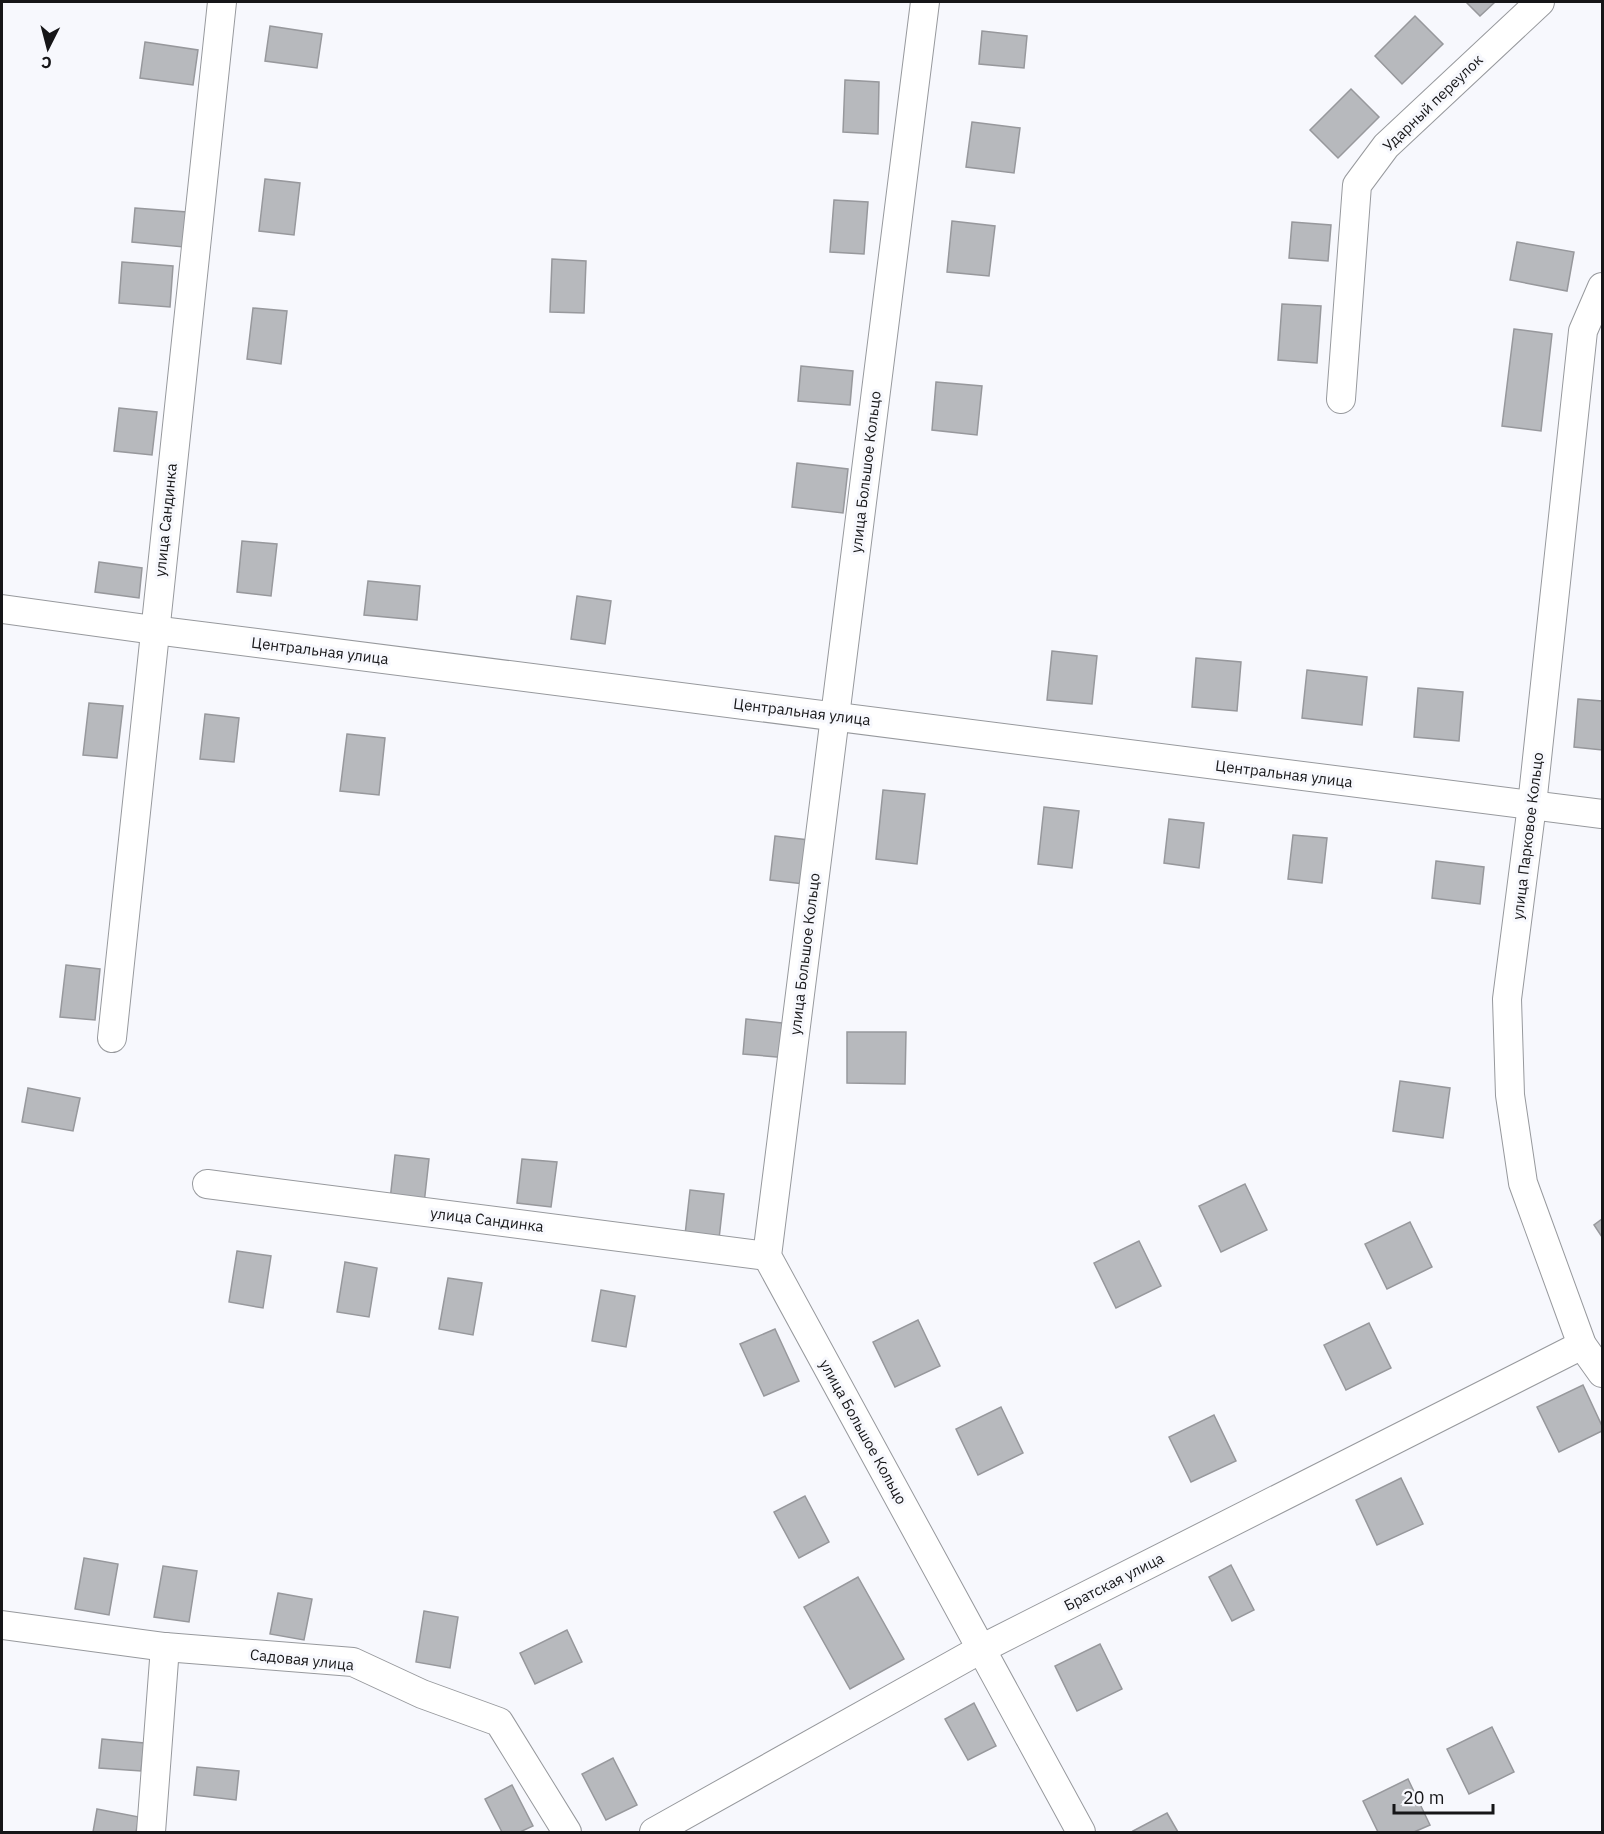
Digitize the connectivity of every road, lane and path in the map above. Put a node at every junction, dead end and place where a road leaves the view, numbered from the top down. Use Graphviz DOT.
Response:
graph roads {
  1 [pos="222,2"];
  2 [pos="925,2"];
  3 [pos="1540,2"];
  4 [pos="1602,287"];
  5 [pos="1341,399"];
  6 [pos="2,609"];
  7 [pos="154,630"];
  8 [pos="835,717"];
  9 [pos="1532,805"];
  10 [pos="1602,814"];
  11 [pos="112,1038"];
  12 [pos="207,1184"];
  13 [pos="768,1256"];
  14 [pos="1582,1345"];
  15 [pos="1602,1373"];
  16 [pos="2,1625"];
  17 [pos="165,1647"];
  18 [pos="981,1649"];
  19 [pos="151,1833"];
  20 [pos="567,1833"];
  21 [pos="654,1833"];
  22 [pos="1081,1833"];
  1 -- 7 [label="street, улица Сандинка"];
  2 -- 8 [label="street, улица Большое Кольцо"];
  3 -- 5 [label="street, Ударный переулок"];
  4 -- 9 [label="street, улица Парковое Кольцо"];
  6 -- 7 [label="street, Центральная улица"];
  7 -- 8 [label="street, Центральная улица"];
  7 -- 11 [label="street, улица Сандинка"];
  8 -- 9 [label="street, Центральная улица"];
  8 -- 13 [label="street, улица Большое Кольцо"];
  9 -- 10 [label="street, Центральная улица"];
  9 -- 14 [label="street, улица Парковое Кольцо"];
  12 -- 13 [label="street, улица Сандинка"];
  13 -- 18 [label="street, улица Большое Кольцо"];
  14 -- 15 [label="street, улица Парковое Кольцо"];
  14 -- 18 [label="street, Братская улица"];
  16 -- 17 [label="street, Садовая улица"];
  17 -- 19 [label="street"];
  17 -- 20 [label="street, Садовая улица"];
  18 -- 21 [label="street, Братская улица"];
  18 -- 22 [label="street, улица Большое Кольцо"];
}
